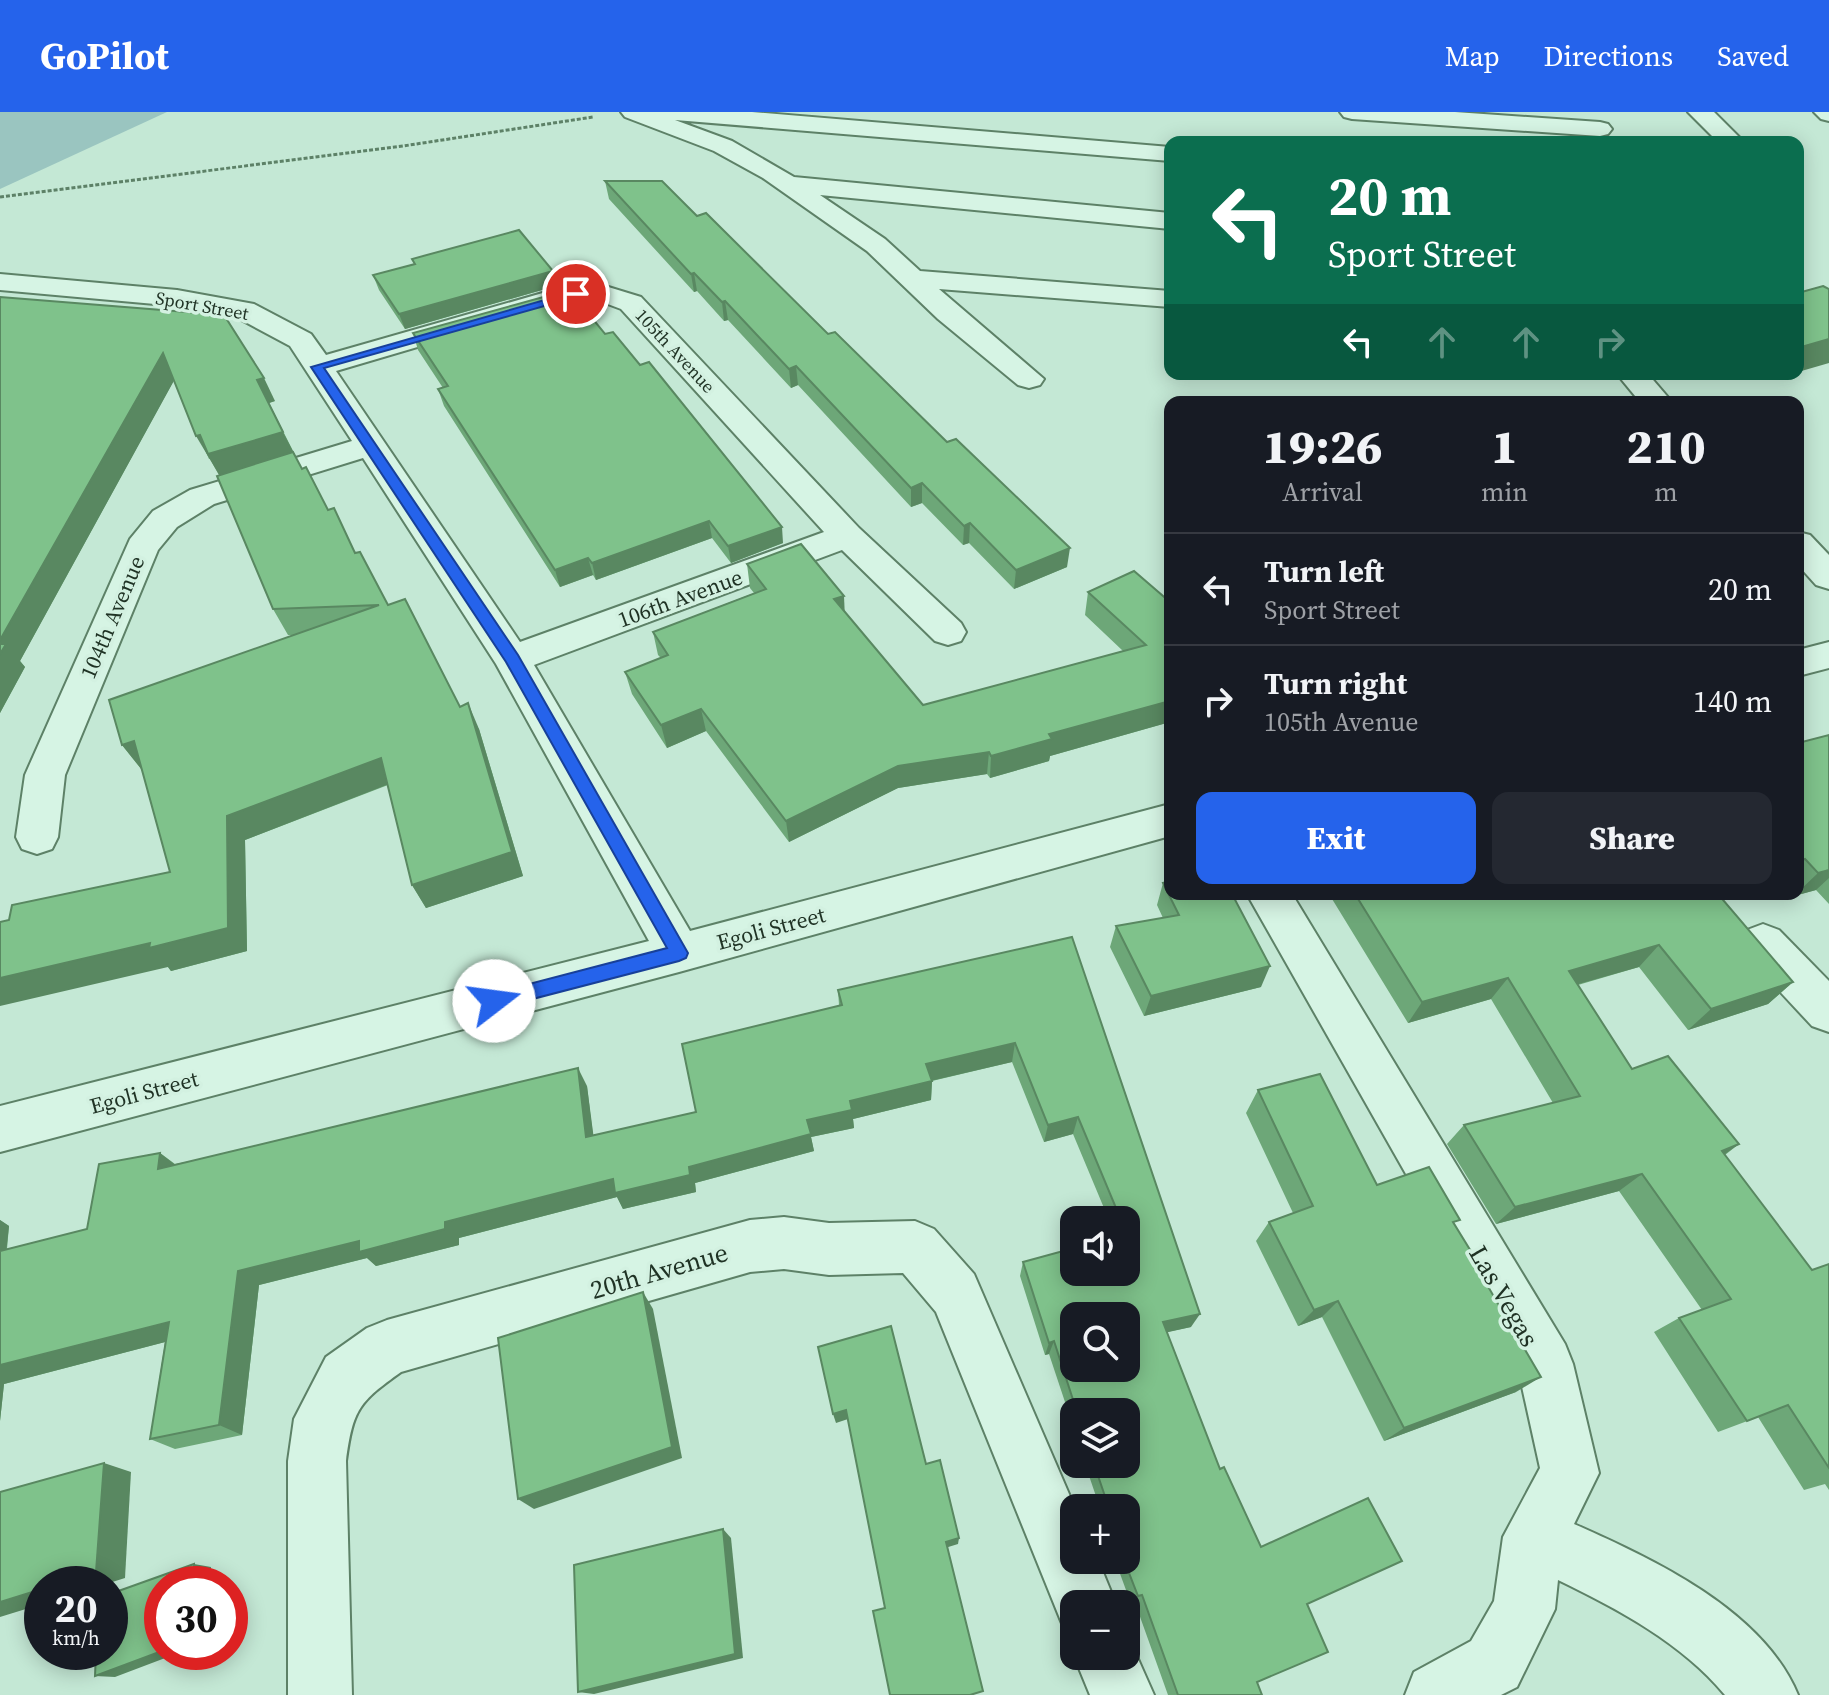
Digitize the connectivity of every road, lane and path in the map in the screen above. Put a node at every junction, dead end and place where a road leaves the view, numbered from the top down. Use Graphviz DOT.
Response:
graph roads {
  1 [pos="633,112"];
  2 [pos="667,112"];
  3 [pos="1352,112"];
  4 [pos="1700,112"];
  5 [pos="596,117"];
  6 [pos="1600,128"];
  7 [pos="1726,136"];
  8 [pos="1164,153"];
  9 [pos="787,184"];
  10 [pos="0,197"];
  11 [pos="1164,220"];
  12 [pos="912,279"];
  13 [pos="0,282"];
  14 [pos="1164,299"];
  15 [pos="317,367"];
  16 [pos="1029,379"];
  17 [pos="1637,380"];
  18 [pos="1652,396"];
  19 [pos="370,446"];
  20 [pos="847,536"];
  21 [pos="1804,550"];
  22 [pos="1829,577"];
  23 [pos="948,632"];
  24 [pos="1829,655"];
  25 [pos="512,659"];
  26 [pos="1804,661"];
  27 [pos="1164,822"];
  28 [pos="37,837"];
  29 [pos="1273,900"];
  30 [pos="1763,943"];
  31 [pos="679,953"];
  32 [pos="1829,1012"];
  33 [pos="0,1129"];
  34 [pos="1533,1537"];
  35 [pos="1079,1590"];
  36 [pos="1112,1670"];
  37 [pos="320,1695"];
  38 [pos="1122,1695"];
  39 [pos="1437,1695"];
  40 [pos="1766,1695"];
  1 -- 9 [label="street"];
  2 -- 8 [label="street"];
  3 -- 6 [label="street"];
  4 -- 7 [label="street"];
  5 -- 10 [label="path"];
  9 -- 11 [label="street"];
  9 -- 12 [label="street"];
  12 -- 14 [label="street"];
  12 -- 16 [label="street"];
  13 -- 15 [label="street, Sport Street"];
  15 -- 19 [label="street, Sport Street"];
  15 -- 20 [label="street, 105th Avenue"];
  17 -- 18 [label="street"];
  19 -- 25 [label="street, Sport Street"];
  19 -- 28 [label="street, 104th Avenue"];
  20 -- 23 [label="street, 105th Avenue"];
  20 -- 25 [label="street, 106th Avenue"];
  21 -- 22 [label="street"];
  24 -- 26 [label="street"];
  25 -- 31 [label="street, Sport Street"];
  27 -- 31 [label="street, Egoli Street"];
  29 -- 34 [label="street, Las Vegas"];
  30 -- 32 [label="street"];
  31 -- 33 [label="street, Egoli Street"];
  34 -- 39 [label="street, Las Vegas"];
  34 -- 40 [label="street"];
  35 -- 37 [label="street, 20th Avenue"];
  36 -- 38 [label="street"];
}
